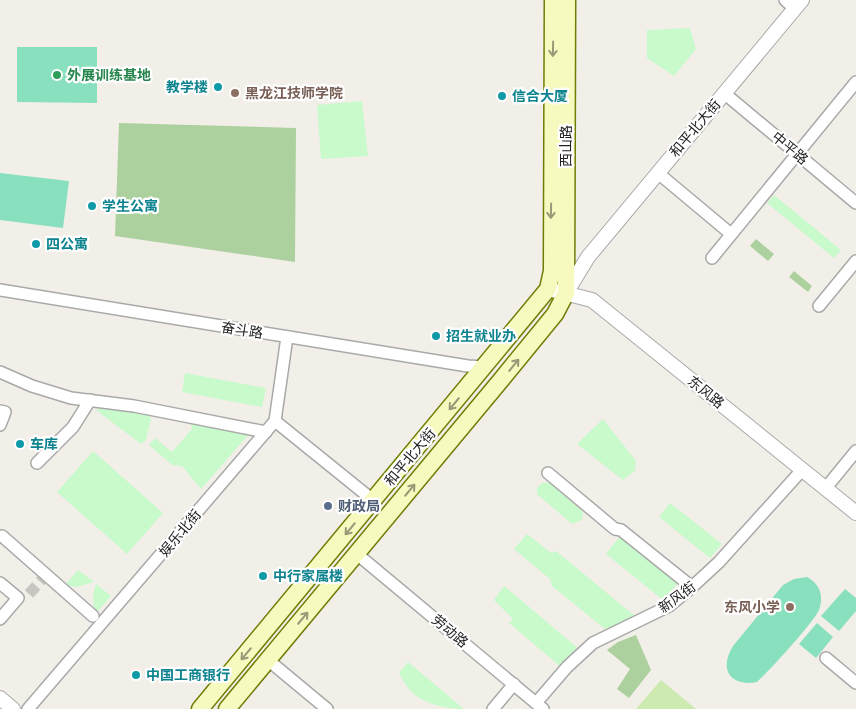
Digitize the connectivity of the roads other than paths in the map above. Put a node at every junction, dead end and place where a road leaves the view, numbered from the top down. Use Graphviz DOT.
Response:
graph roads {
  1 [pos="553,0"];
  2 [pos="567,0"];
  3 [pos="794,3"];
  4 [pos="856,82"];
  5 [pos="724,93"];
  6 [pos="797,154"];
  7 [pos="658,173"];
  8 [pos="856,203"];
  9 [pos="731,234"];
  10 [pos="712,258"];
  11 [pos="856,261"];
  12 [pos="563,278"];
  13 [pos="0,290"];
  14 [pos="592,300"];
  15 [pos="819,306"];
  16 [pos="287,337"];
  17 [pos="485,367"];
  18 [pos="0,372"];
  19 [pos="90,400"];
  20 [pos="0,410"];
  21 [pos="275,421"];
  22 [pos="0,425"];
  23 [pos="266,432"];
  24 [pos="856,452"];
  25 [pos="37,464"];
  26 [pos="802,470"];
  27 [pos="548,473"];
  28 [pos="825,489"];
  29 [pos="374,501"];
  30 [pos="856,514"];
  31 [pos="2,536"];
  32 [pos="357,554"];
  33 [pos="0,583"];
  34 [pos="692,587"];
  35 [pos="93,616"];
  36 [pos="0,619"];
  37 [pos="826,658"];
  38 [pos="268,660"];
  39 [pos="856,683"];
  40 [pos="514,684"];
  41 [pos="0,698"];
  42 [pos="540,706"];
  43 [pos="13,709"];
  44 [pos="28,709"];
  45 [pos="200,709"];
  46 [pos="228,709"];
  47 [pos="327,709"];
  48 [pos="492,709"];
  1 -- 12 [label="main road, 西山路, one-way"];
  2 -- 12 [label="main road, 西山路"];
  3 -- 5 [label="street, 和平北大街"];
  4 -- 6 [label="street"];
  5 -- 6 [label="street, 中平路"];
  5 -- 7 [label="street, 和平北大街"];
  6 -- 8 [label="street, 中平路"];
  6 -- 9 [label="street"];
  7 -- 9 [label="street"];
  7 -- 12 [label="street, 和平北大街"];
  9 -- 10 [label="street"];
  11 -- 15 [label="street"];
  12 -- 14 [label="street, 东风路"];
  12 -- 14 [label="street"];
  12 -- 17 [label="main road, 和平北大街"];
  32 -- 12 [label="main road, 和平北大街, one-way"];
  13 -- 16 [label="street, 奋斗路"];
  14 -- 26 [label="street, 东风路"];
  16 -- 17 [label="street, 奋斗路"];
  16 -- 21 [label="street"];
  17 -- 29 [label="main road, 和平北大街, one-way"];
  18 -- 19 [label="street"];
  19 -- 23 [label="street"];
  19 -- 25 [label="street"];
  20 -- 22 [label="street"];
  21 -- 23 [label="street, 娱乐北街"];
  21 -- 29 [label="street"];
  23 -- 44 [label="street, 娱乐北街"];
  24 -- 28 [label="street"];
  26 -- 28 [label="street, 东风路"];
  26 -- 34 [label="street, 新风街"];
  27 -- 34 [label="street"];
  28 -- 30 [label="street, 东风路"];
  29 -- 45 [label="main road, 和平北大街, one-way"];
  31 -- 35 [label="street"];
  38 -- 32 [label="main road, 和平北大街, one-way"];
  32 -- 40 [label="street, 劳动路"];
  33 -- 36 [label="street"];
  34 -- 42 [label="street, 新风街"];
  37 -- 39 [label="street"];
  38 -- 46 [label="main road, 和平北大街"];
  38 -- 47 [label="street"];
  40 -- 42 [label="street, 劳动路"];
  40 -- 48 [label="street"];
  41 -- 43 [label="street"];
}
